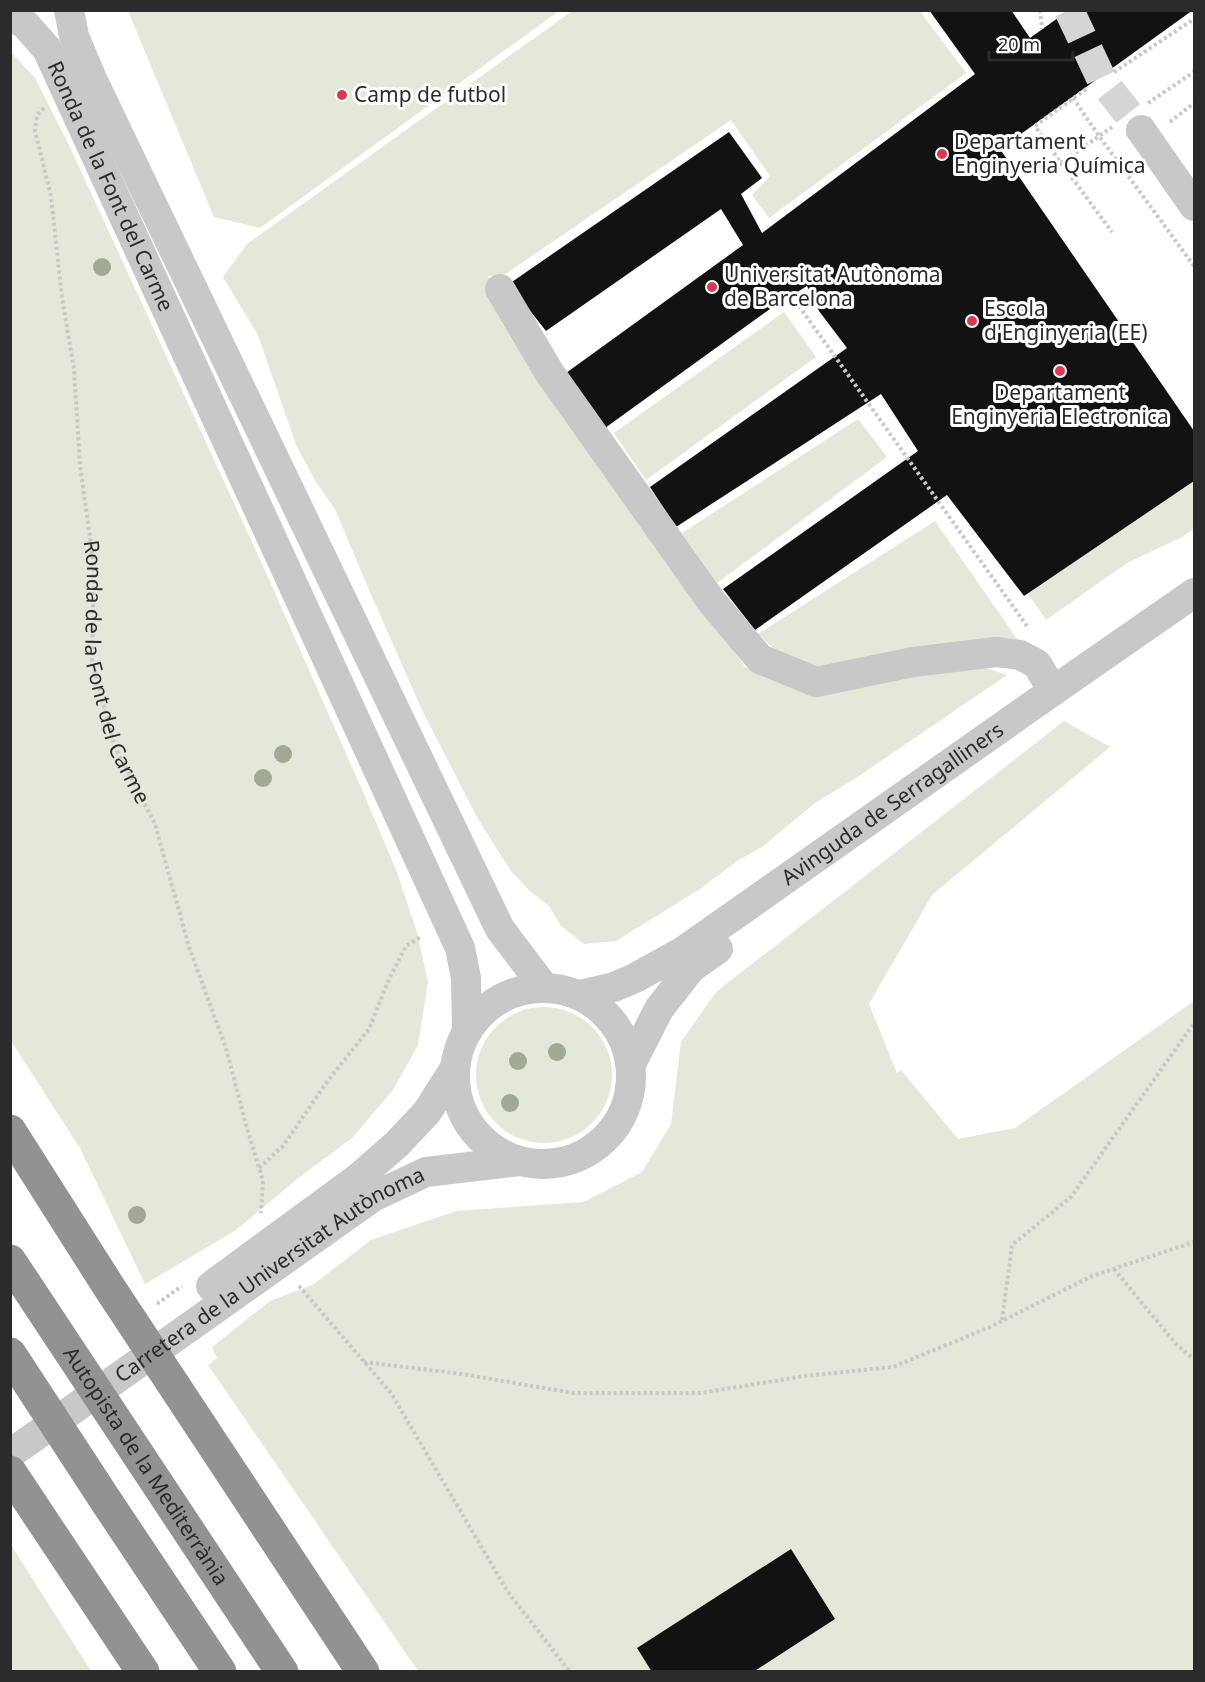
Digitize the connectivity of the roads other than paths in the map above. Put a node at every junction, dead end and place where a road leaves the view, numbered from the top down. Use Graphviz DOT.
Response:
graph roads {
  1 [pos="69,10"];
  2 [pos="10,15"];
  3 [pos="1154,127"];
  4 [pos="1194,206"];
  5 [pos="500,289"];
  6 [pos="1194,593"];
  7 [pos="1194,614"];
  8 [pos="1053,691"];
  9 [pos="544,987"];
  10 [pos="580,995"];
  11 [pos="467,1032"];
  12 [pos="631,1064"];
  13 [pos="455,1068"];
  14 [pos="10,1131"];
  15 [pos="519,1161"];
  16 [pos="10,1261"];
  17 [pos="239,1279"];
  18 [pos="10,1354"];
  19 [pos="10,1431"];
  20 [pos="10,1454"];
  21 [pos="10,1472"];
  22 [pos="143,1671"];
  23 [pos="220,1671"];
  24 [pos="282,1671"];
  25 [pos="363,1671"];
  1 -- 9 [label="street, Ronda de la Font del Carme"];
  2 -- 11 [label="street, Ronda de la Font del Carme"];
  3 -- 4 [label="street"];
  5 -- 8 [label="street"];
  6 -- 8 [label="street, Avinguda de Serragalliners"];
  7 -- 12 [label="street, Avinguda de Serragalliners"];
  8 -- 10 [label="street, Avinguda de Serragalliners"];
  9 -- 10 [label="street"];
  9 -- 11 [label="street"];
  10 -- 12 [label="street"];
  11 -- 13 [label="street"];
  12 -- 15 [label="street"];
  13 -- 15 [label="street"];
  13 -- 17 [label="street, Carretera de la Universitat Autònoma"];
  14 -- 25 [label="highway"];
  15 -- 17 [label="street, Carretera de la Universitat Autònoma"];
  16 -- 24 [label="highway, Autopista de la Mediterrània"];
  17 -- 19 [label="street, Carretera de la Universitat Autònoma"];
  17 -- 20 [label="street, Carretera de la Universitat Autònoma"];
  18 -- 23 [label="highway"];
  21 -- 22 [label="highway"];
}
